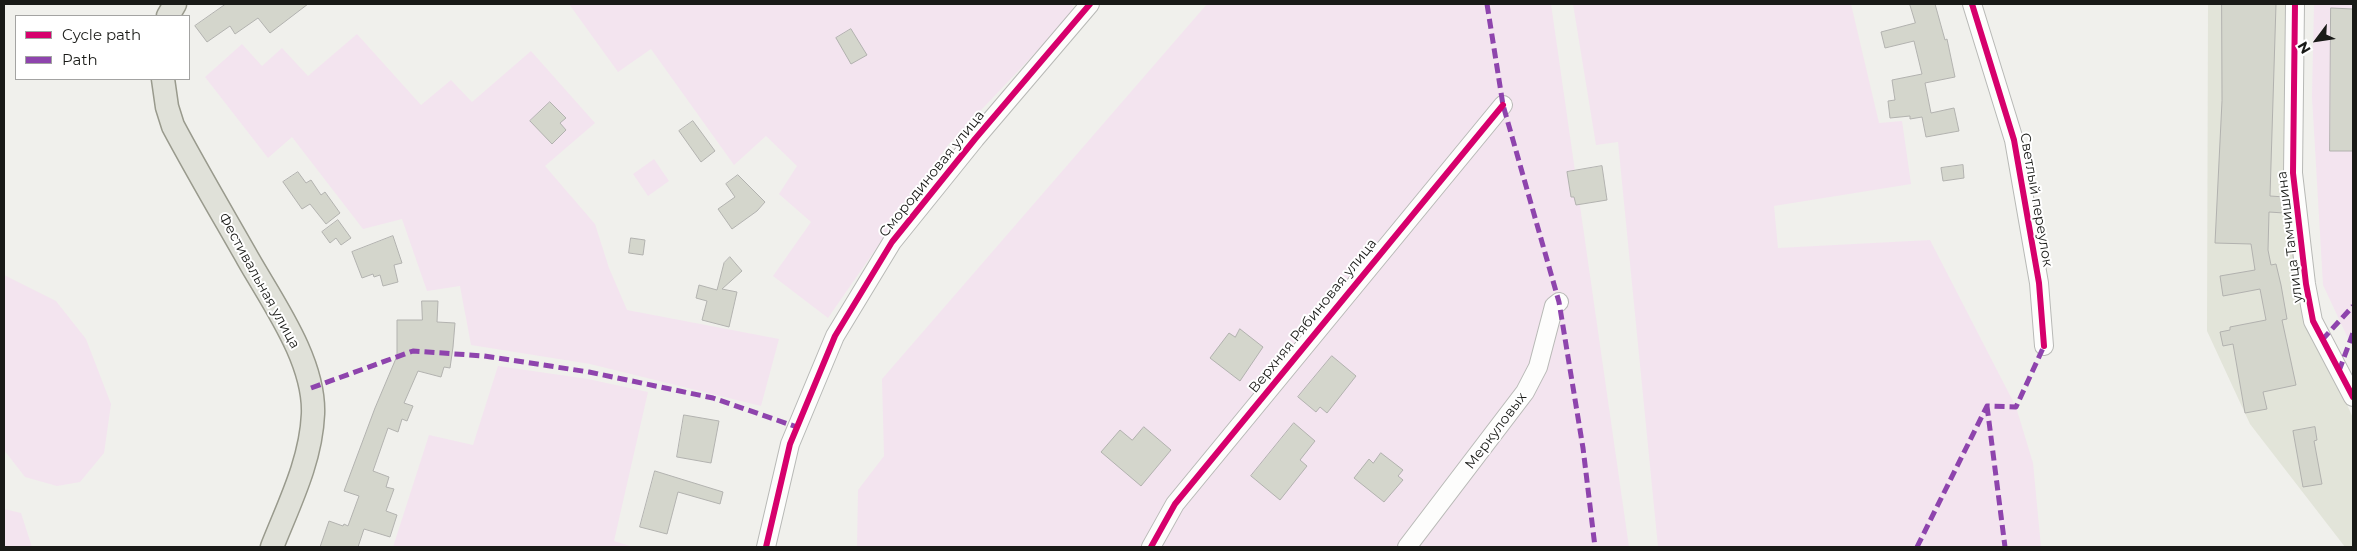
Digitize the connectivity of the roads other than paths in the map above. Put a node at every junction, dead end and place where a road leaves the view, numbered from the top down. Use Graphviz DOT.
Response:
graph roads {
  1 [pos="175,4"];
  2 [pos="1090,4"];
  3 [pos="1972,4"];
  4 [pos="2295,4"];
  5 [pos="169,15"];
  6 [pos="163,80"];
  7 [pos="1503,105"];
  8 [pos="1559,302"];
  9 [pos="2044,346"];
  10 [pos="2353,397"];
  11 [pos="272,547"];
  12 [pos="766,547"];
  13 [pos="1151,547"];
  14 [pos="1407,547"];
  1 -- 5 [label="main road"];
  2 -- 12 [label="street, Смородиновая улица"];
  3 -- 9 [label="street, Светлый переулок"];
  4 -- 10 [label="street, улица Тамчишина"];
  6 -- 11 [label="main road, Фестивальная улица"];
  7 -- 13 [label="street, Верхняя Рябиновая улица"];
  8 -- 14 [label="street, Меркуловых"];
}
